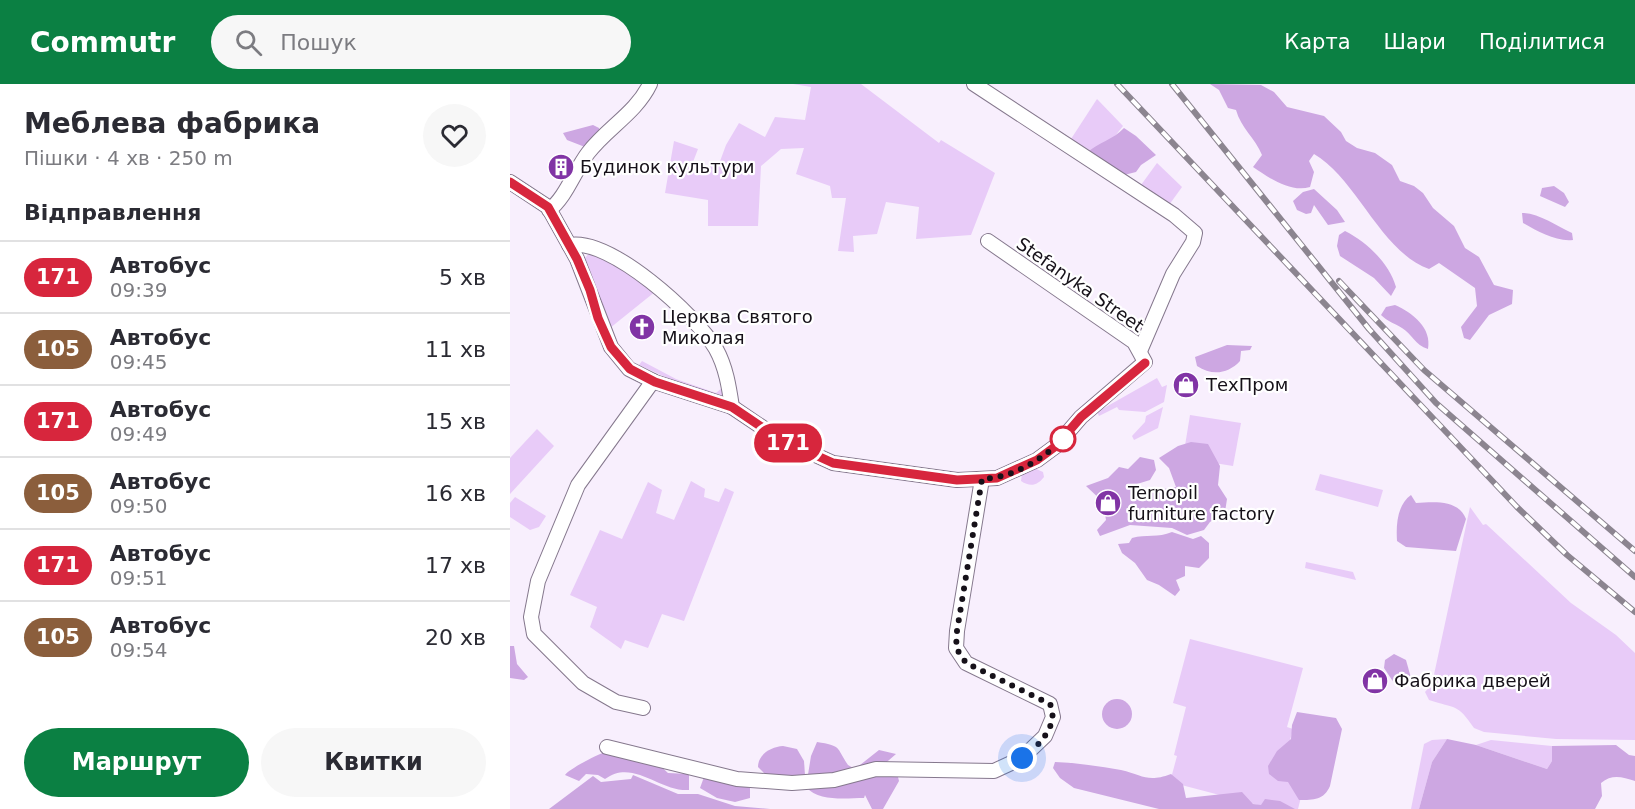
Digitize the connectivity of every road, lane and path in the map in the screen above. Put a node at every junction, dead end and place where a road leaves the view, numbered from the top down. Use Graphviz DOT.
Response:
graph roads {
  1 [pos="650,84"];
  2 [pos="974,84"];
  3 [pos="510,182"];
  4 [pos="549,210"];
  5 [pos="988,242"];
  6 [pos="569,245"];
  7 [pos="1142,357"];
  8 [pos="653,381"];
  9 [pos="732,407"];
  10 [pos="982,479"];
  11 [pos="643,708"];
  12 [pos="607,747"];
  1 -- 4 [label="street"];
  2 -- 7 [label="street"];
  3 -- 4 [label="street"];
  4 -- 6 [label="street"];
  5 -- 7 [label="street, Stefanyka Street"];
  6 -- 8 [label="street"];
  6 -- 9 [label="street"];
  7 -- 10 [label="street"];
  8 -- 9 [label="street"];
  8 -- 11 [label="street"];
  9 -- 10 [label="street"];
  10 -- 12 [label="street"];
}
